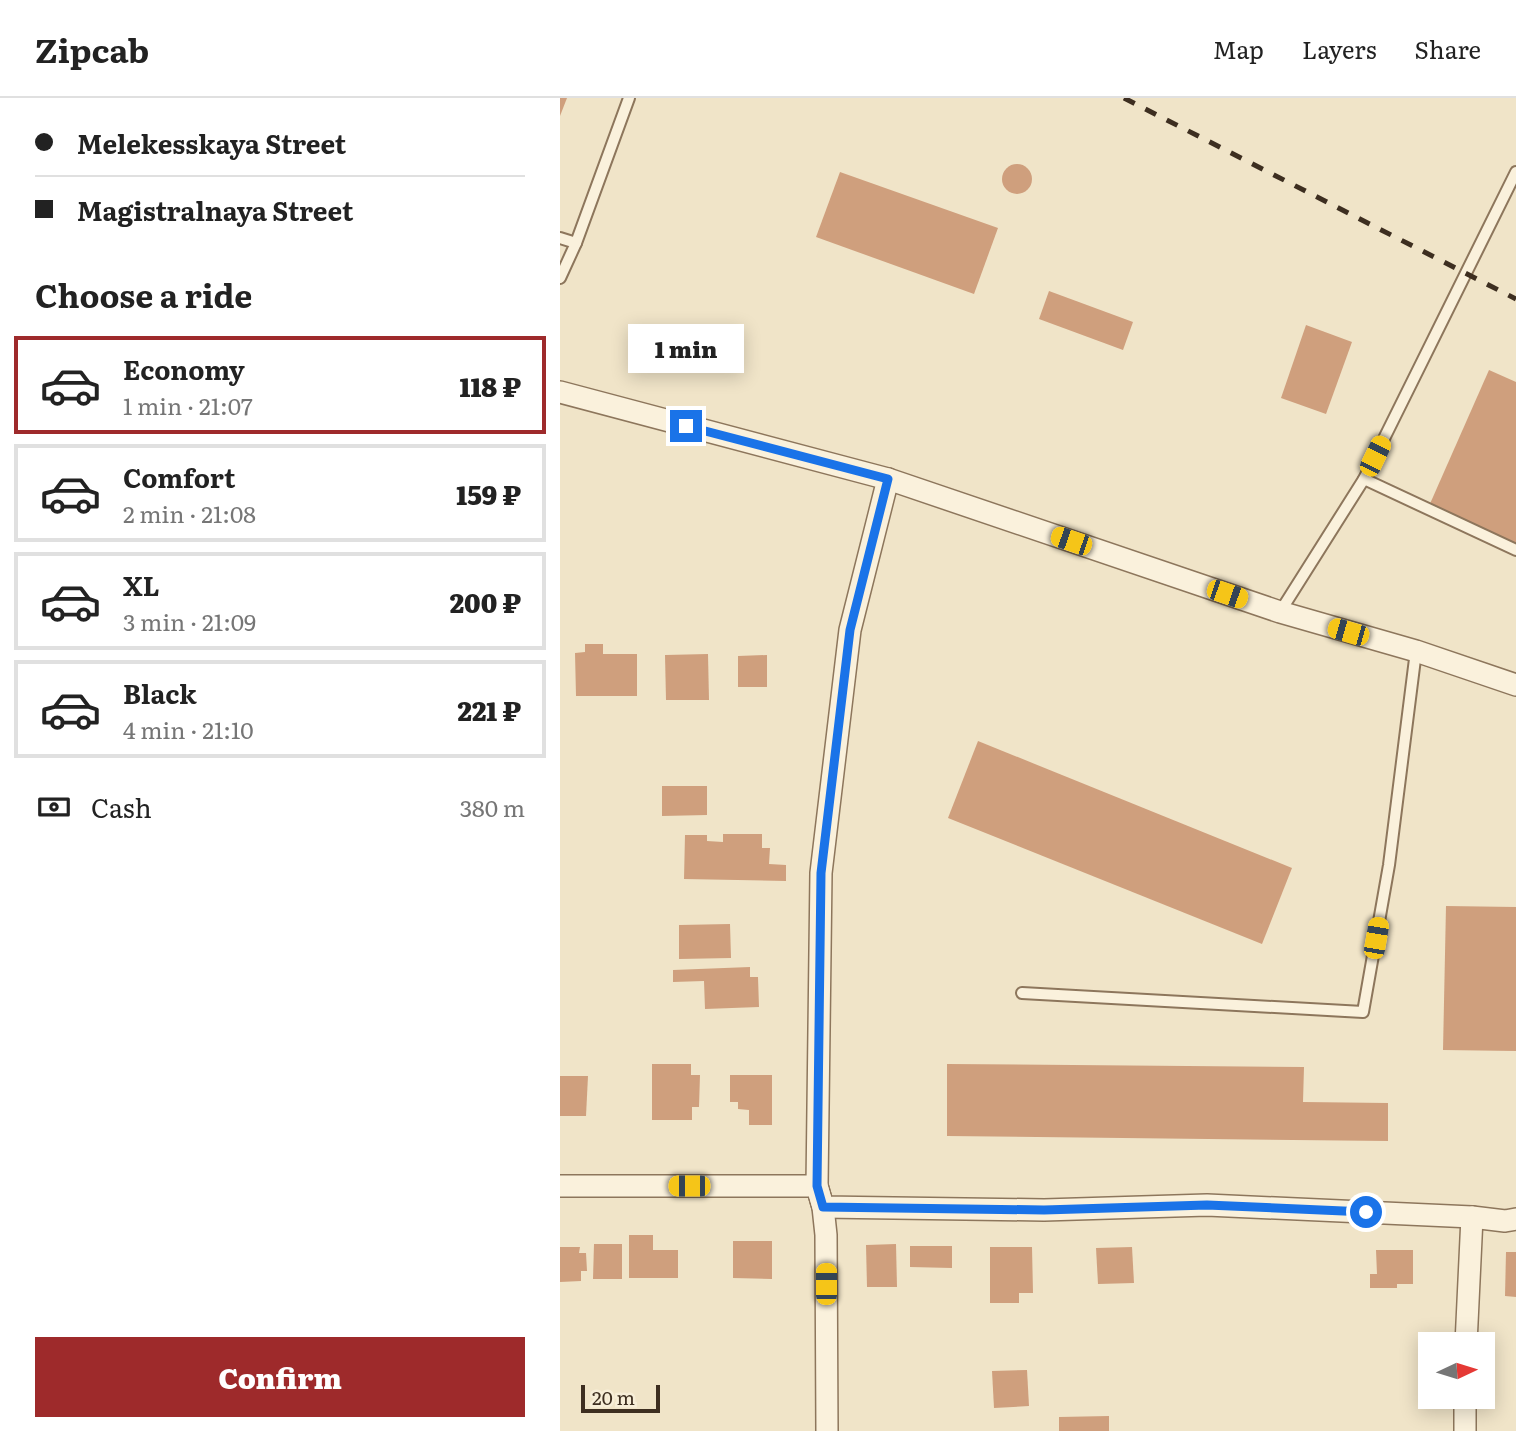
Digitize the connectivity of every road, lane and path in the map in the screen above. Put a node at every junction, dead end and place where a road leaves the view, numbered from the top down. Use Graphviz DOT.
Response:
graph roads {
  1 [pos="629,98"];
  2 [pos="1516,172"];
  3 [pos="560,238"];
  4 [pos="576,243"];
  5 [pos="560,278"];
  6 [pos="560,392"];
  7 [pos="888,479"];
  8 [pos="1364,479"];
  9 [pos="1516,550"];
  10 [pos="1280,612"];
  11 [pos="1416,652"];
  12 [pos="1516,685"];
  13 [pos="1022,993"];
  14 [pos="560,1186"];
  15 [pos="820,1197"];
  16 [pos="1472,1217"];
  17 [pos="1516,1219"];
  18 [pos="1467,1332"];
  19 [pos="1465,1409"];
  20 [pos="827,1431"];
  21 [pos="1465,1431"];
  1 -- 4 [label="lane"];
  2 -- 8 [label="lane"];
  3 -- 4 [label="lane"];
  4 -- 5 [label="lane"];
  6 -- 7 [label="street"];
  7 -- 10 [label="street"];
  7 -- 15 [label="street"];
  8 -- 9 [label="lane"];
  8 -- 10 [label="lane"];
  10 -- 11 [label="street"];
  11 -- 12 [label="street"];
  11 -- 13 [label="lane"];
  14 -- 15 [label="street"];
  15 -- 16 [label="street"];
  15 -- 20 [label="street"];
  16 -- 17 [label="street"];
  16 -- 18 [label="street"];
  19 -- 21 [label="street"];
}
